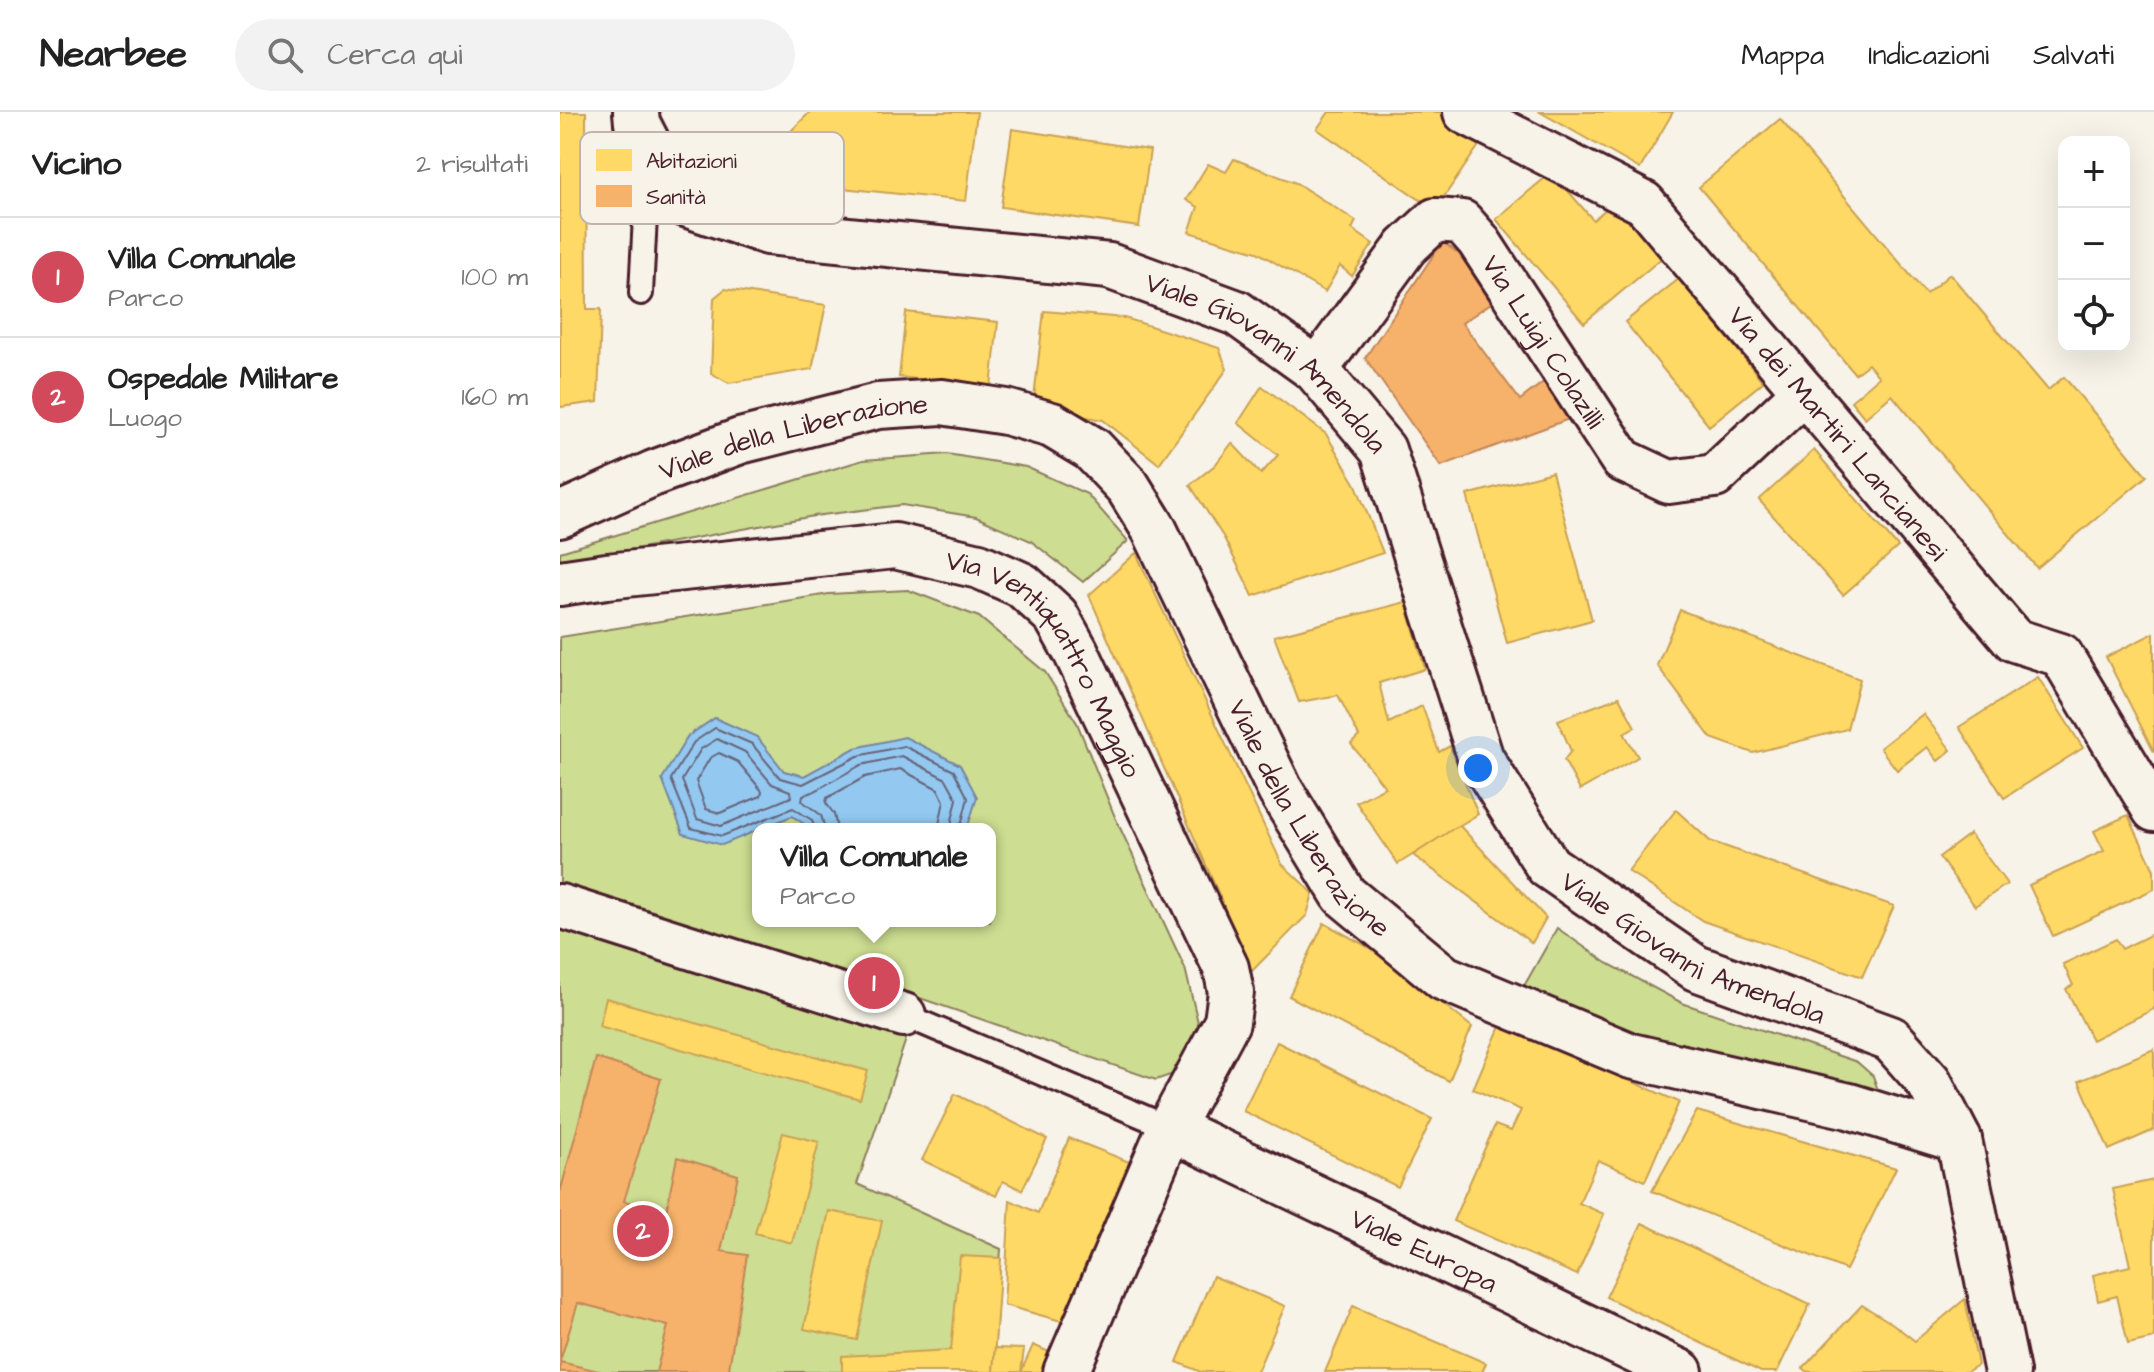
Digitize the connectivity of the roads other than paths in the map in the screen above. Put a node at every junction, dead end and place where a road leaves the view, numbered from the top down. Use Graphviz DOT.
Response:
graph roads {
  1 [pos="1465,112"];
  2 [pos="642,224"];
  3 [pos="745,224"];
  4 [pos="641,293"];
  5 [pos="1316,370"];
  6 [pos="1804,392"];
  7 [pos="560,515"];
  8 [pos="560,583"];
  9 [pos="2154,810"];
  10 [pos="560,906"];
  11 [pos="904,1015"];
  12 [pos="1170,1128"];
  13 [pos="1959,1140"];
  14 [pos="1066,1372"];
  15 [pos="1680,1372"];
  16 [pos="2007,1372"];
  1 -- 6 [label="street, Via dei Martiri Lancianesi"];
  2 -- 4 [label="lane"];
  3 -- 5 [label="street, Viale Giovanni Amendola"];
  5 -- 6 [label="street, Via Luigi Colazilli"];
  5 -- 13 [label="street, Viale Giovanni Amendola"];
  6 -- 9 [label="street, Via dei Martiri Lancianesi"];
  7 -- 13 [label="street, Viale della Liberazione"];
  8 -- 12 [label="street, Via Ventiquattro Maggio"];
  10 -- 11 [label="street"];
  11 -- 12 [label="lane"];
  12 -- 14 [label="street, Via Ventiquattro Maggio"];
  12 -- 15 [label="street, Viale Europa"];
  13 -- 16 [label="street"];
}
